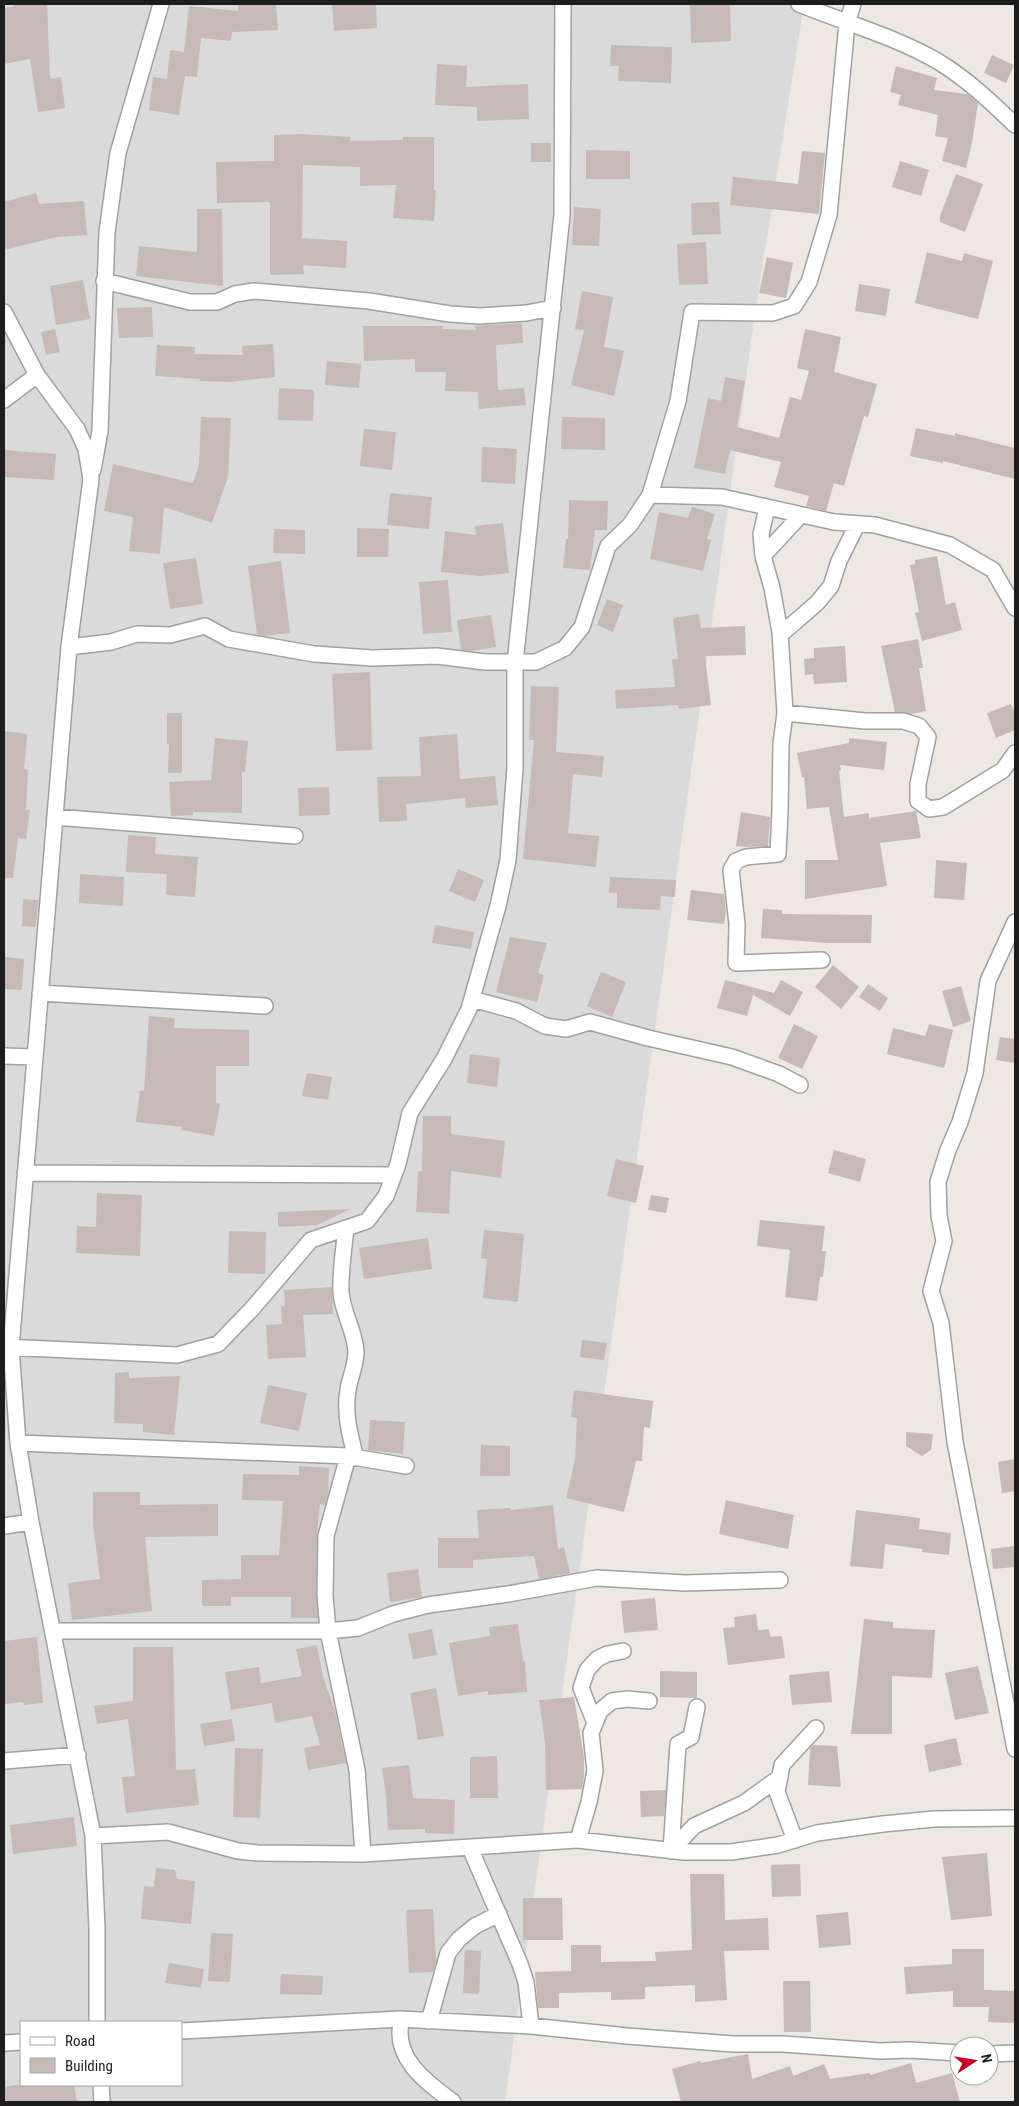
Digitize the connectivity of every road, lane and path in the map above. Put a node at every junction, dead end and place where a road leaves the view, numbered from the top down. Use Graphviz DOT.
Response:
graph roads {
  1 [pos="161,4"];
  2 [pos="563,4"];
  3 [pos="799,4"];
  4 [pos="852,4"];
  5 [pos="847,23"];
  6 [pos="1015,125"];
  7 [pos="104,281"];
  8 [pos="553,308"];
  9 [pos="4,312"];
  10 [pos="37,375"];
  11 [pos="4,400"];
  12 [pos="91,479"];
  13 [pos="650,495"];
  14 [pos="767,508"];
  15 [pos="801,515"];
  16 [pos="857,525"];
  17 [pos="764,556"];
  18 [pos="1015,608"];
  19 [pos="780,635"];
  20 [pos="69,647"];
  21 [pos="515,662"];
  22 [pos="786,713"];
  23 [pos="1015,753"];
  24 [pos="55,817"];
  25 [pos="295,836"];
  26 [pos="1015,922"];
  27 [pos="822,960"];
  28 [pos="40,993"];
  29 [pos="472,999"];
  30 [pos="265,1006"];
  31 [pos="4,1056"];
  32 [pos="35,1058"];
  33 [pos="800,1085"];
  34 [pos="25,1172"];
  35 [pos="394,1176"];
  36 [pos="346,1228"];
  37 [pos="7,1348"];
  38 [pos="18,1443"];
  39 [pos="352,1457"];
  40 [pos="406,1466"];
  41 [pos="31,1522"];
  42 [pos="4,1526"];
  43 [pos="780,1580"];
  44 [pos="53,1631"];
  45 [pos="328,1631"];
  46 [pos="624,1650"];
  47 [pos="650,1701"];
  48 [pos="697,1707"];
  49 [pos="595,1723"];
  50 [pos="816,1728"];
  51 [pos="1015,1749"];
  52 [pos="78,1755"];
  53 [pos="4,1761"];
  54 [pos="780,1777"];
  55 [pos="1015,1818"];
  56 [pos="93,1836"];
  57 [pos="578,1840"];
  58 [pos="795,1840"];
  59 [pos="470,1848"];
  60 [pos="671,1851"];
  61 [pos="363,1854"];
  62 [pos="499,1914"];
  63 [pos="402,2019"];
  64 [pos="97,2021"];
  65 [pos="430,2021"];
  66 [pos="531,2026"];
  67 [pos="182,2031"];
  68 [pos="20,2042"];
  69 [pos="4,2044"];
  70 [pos="949,2052"];
  71 [pos="1015,2053"];
  72 [pos="999,2054"];
  73 [pos="101,2086"];
  74 [pos="102,2102"];
  75 [pos="453,2102"];
  1 -- 7 [label="street"];
  2 -- 8 [label="street"];
  3 -- 5 [label="street"];
  4 -- 5 [label="street"];
  5 -- 6 [label="street"];
  5 -- 13 [label="street"];
  7 -- 8 [label="street"];
  7 -- 12 [label="street"];
  8 -- 21 [label="street"];
  9 -- 10 [label="street"];
  10 -- 11 [label="street"];
  10 -- 12 [label="street"];
  12 -- 20 [label="street"];
  13 -- 14 [label="street"];
  13 -- 21 [label="street"];
  14 -- 15 [label="street"];
  14 -- 17 [label="street"];
  15 -- 16 [label="street"];
  15 -- 17 [label="street"];
  16 -- 18 [label="street"];
  16 -- 19 [label="street"];
  17 -- 19 [label="street"];
  19 -- 22 [label="street"];
  20 -- 21 [label="street"];
  20 -- 24 [label="street"];
  21 -- 29 [label="street"];
  22 -- 23 [label="street"];
  22 -- 27 [label="street"];
  24 -- 25 [label="street"];
  24 -- 28 [label="street"];
  26 -- 51 [label="street"];
  28 -- 30 [label="street"];
  28 -- 32 [label="street"];
  29 -- 33 [label="street"];
  29 -- 35 [label="street"];
  31 -- 32 [label="street"];
  32 -- 34 [label="street"];
  34 -- 35 [label="street"];
  34 -- 37 [label="street"];
  35 -- 36 [label="street"];
  36 -- 37 [label="street"];
  36 -- 39 [label="street"];
  37 -- 38 [label="street"];
  38 -- 39 [label="street"];
  38 -- 41 [label="street"];
  39 -- 40 [label="street"];
  39 -- 45 [label="street"];
  41 -- 42 [label="street"];
  41 -- 44 [label="street"];
  43 -- 45 [label="street"];
  44 -- 45 [label="street"];
  44 -- 52 [label="street"];
  45 -- 61 [label="street"];
  46 -- 49 [label="street"];
  47 -- 49 [label="street"];
  48 -- 60 [label="street"];
  49 -- 57 [label="street"];
  50 -- 54 [label="street"];
  52 -- 53 [label="street"];
  52 -- 56 [label="street"];
  54 -- 58 [label="street"];
  54 -- 60 [label="street"];
  55 -- 58 [label="street"];
  56 -- 61 [label="street"];
  56 -- 64 [label="street"];
  57 -- 59 [label="street"];
  57 -- 60 [label="street"];
  58 -- 60 [label="street"];
  59 -- 61 [label="street"];
  59 -- 62 [label="street"];
  62 -- 65 [label="street"];
  62 -- 66 [label="street"];
  63 -- 65 [label="street"];
  63 -- 67 [label="street"];
  63 -- 75 [label="street"];
  65 -- 66 [label="street"];
  66 -- 70 [label="street"];
  68 -- 69 [label="street"];
  71 -- 72 [label="street"];
  73 -- 74 [label="street"];
}
